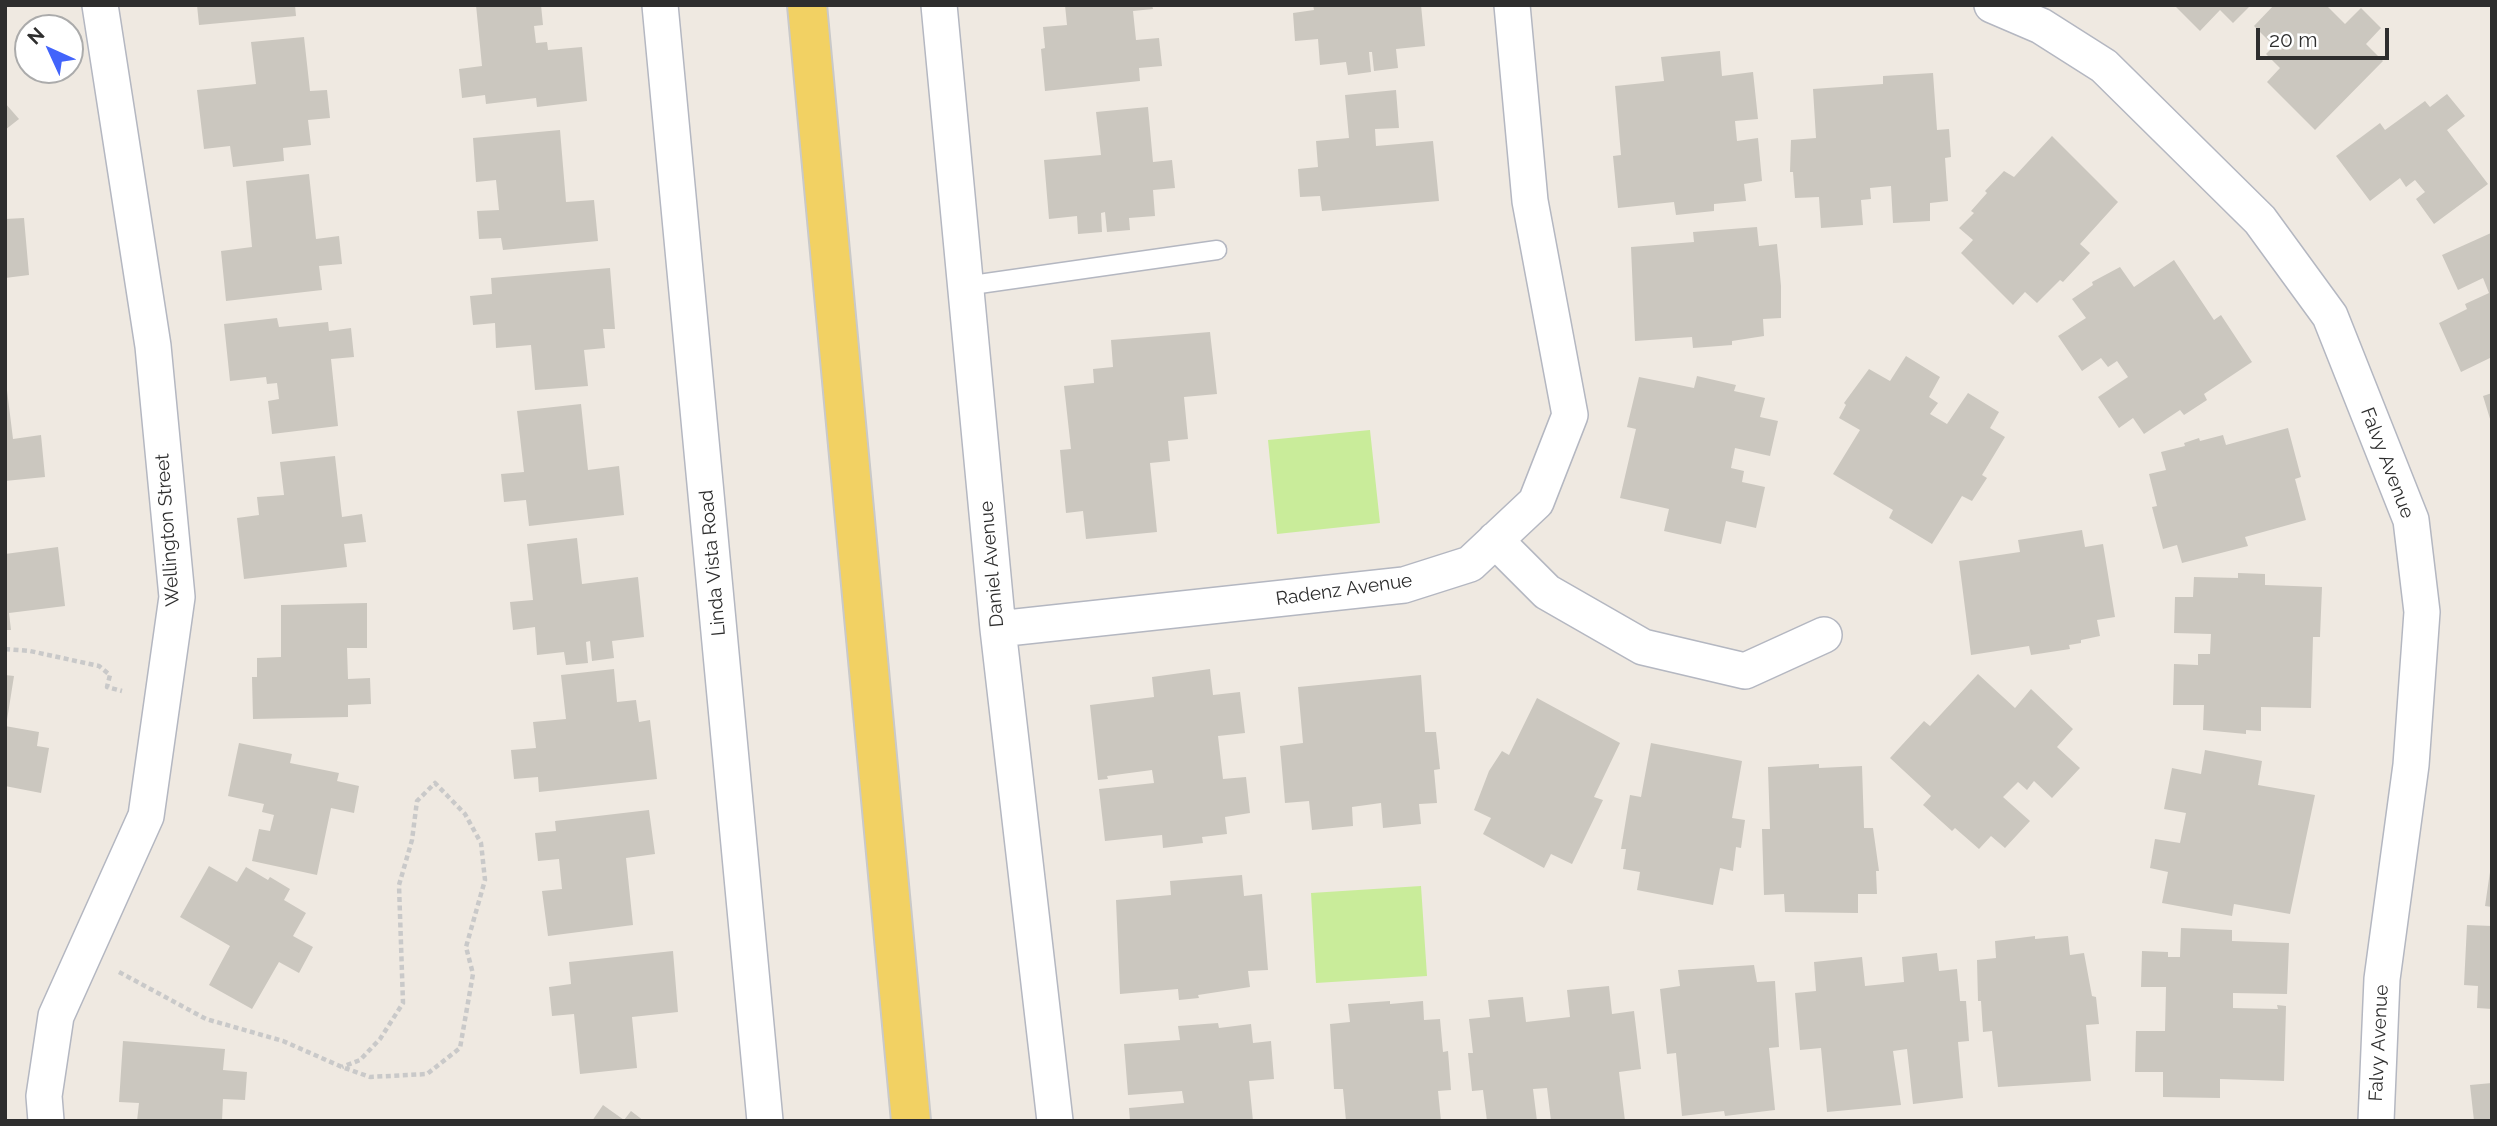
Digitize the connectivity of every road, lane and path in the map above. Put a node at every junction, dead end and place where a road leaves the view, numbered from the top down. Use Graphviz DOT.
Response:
graph roads {
  1 [pos="100,5"];
  2 [pos="660,5"];
  3 [pos="807,5"];
  4 [pos="939,5"];
  5 [pos="1511,5"];
  6 [pos="1992,5"];
  7 [pos="1217,250"];
  8 [pos="965,286"];
  9 [pos="1495,540"];
  10 [pos="998,629"];
  11 [pos="1824,635"];
  12 [pos="5,649"];
  13 [pos="162,699"];
  14 [pos="85,953"];
  15 [pos="342,1067"];
  16 [pos="46,1121"];
  17 [pos="765,1121"];
  18 [pos="911,1121"];
  19 [pos="1055,1121"];
  20 [pos="2376,1121"];
  1 -- 13 [label="street, Wellington Street"];
  2 -- 17 [label="street, Linda Vista Road"];
  3 -- 18 [label="main road"];
  4 -- 8 [label="street, Daniel Avenue"];
  5 -- 9 [label="street, Radenz Avenue"];
  6 -- 20 [label="street, Falvy Avenue"];
  7 -- 8 [label="lane"];
  8 -- 10 [label="street, Daniel Avenue"];
  9 -- 10 [label="street, Radenz Avenue"];
  9 -- 11 [label="street"];
  10 -- 19 [label="street, Daniel Avenue"];
  12 -- 13 [label="path"];
  13 -- 14 [label="street, Wellington Street"];
  14 -- 15 [label="path"];
  14 -- 16 [label="street, Wellington Street"];
  15 -- 15 [label="path"];
}
